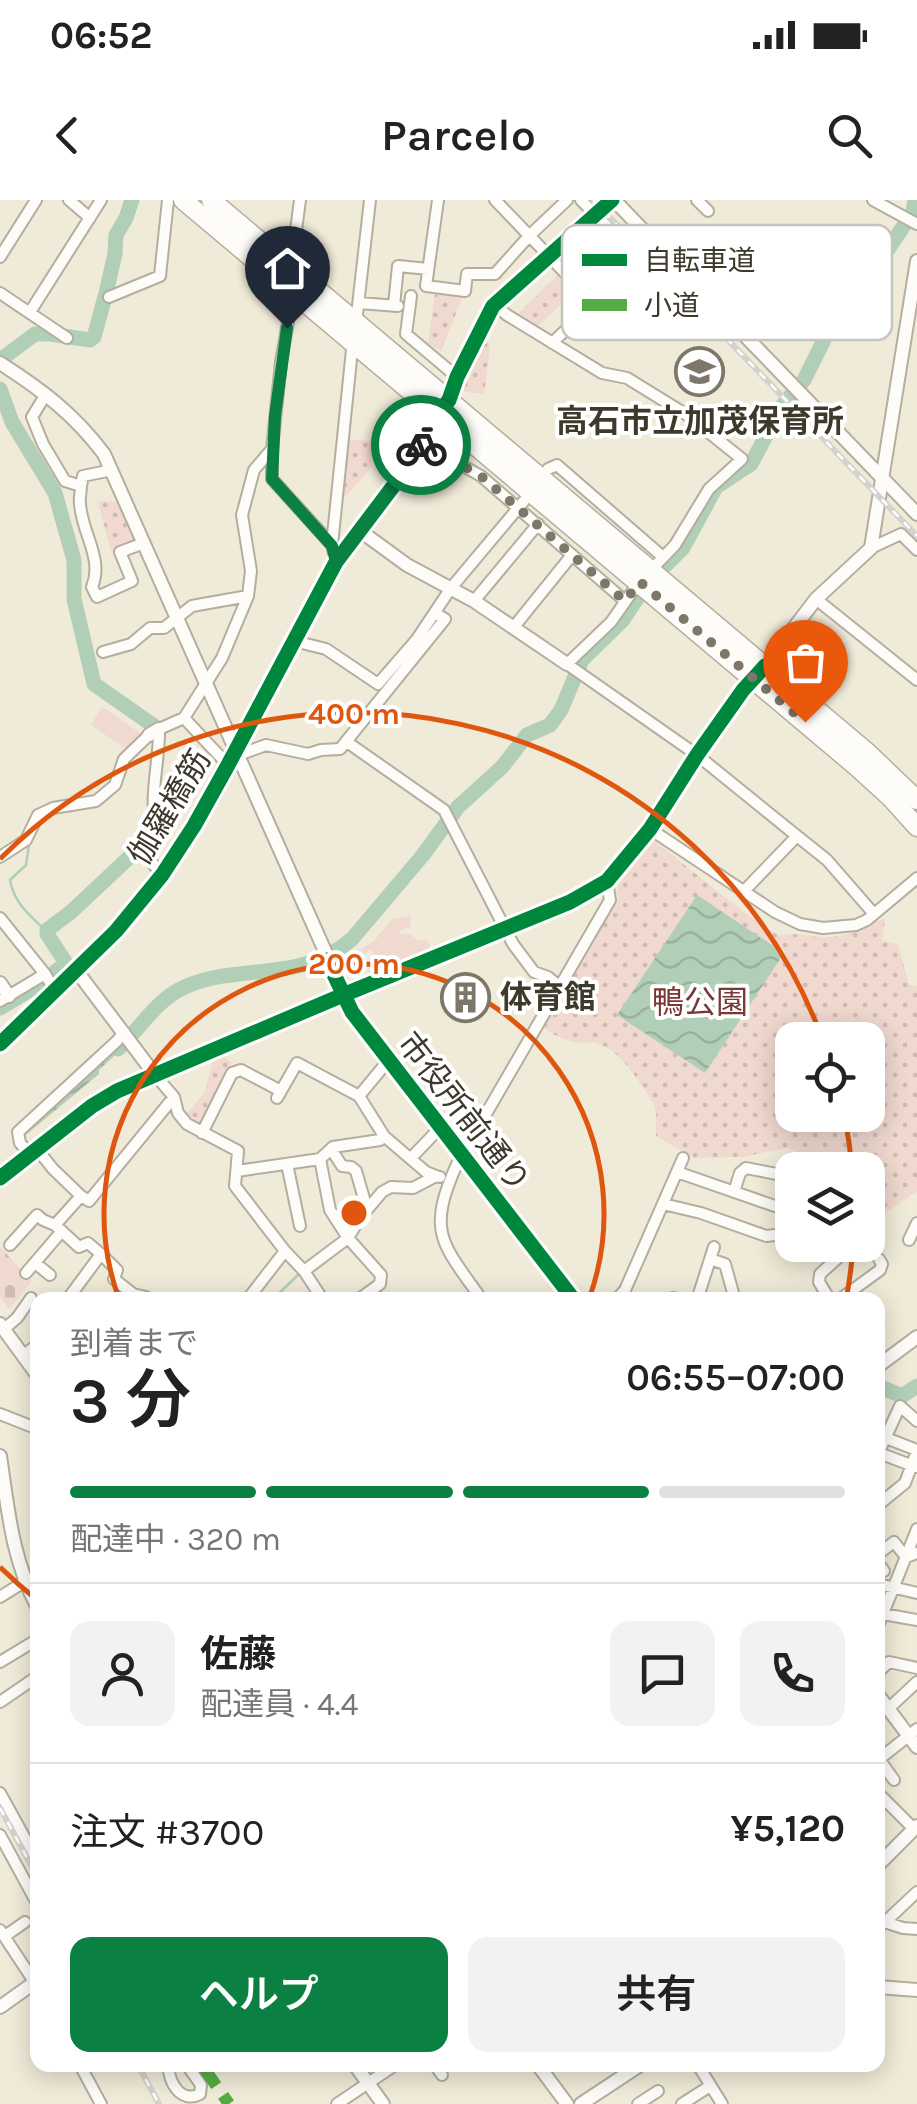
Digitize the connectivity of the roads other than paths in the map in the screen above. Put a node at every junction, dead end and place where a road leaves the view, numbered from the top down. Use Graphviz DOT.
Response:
graph roads {
  1 [pos="36,200"];
  2 [pos="69,200"];
  3 [pos="101,200"];
  4 [pos="168,200"];
  5 [pos="183,200"];
  6 [pos="210,200"];
  7 [pos="300,200"];
  8 [pos="370,200"];
  9 [pos="438,200"];
  10 [pos="495,200"];
  11 [pos="566,200"];
  12 [pos="581,200"];
  13 [pos="613,200"];
  14 [pos="698,200"];
  15 [pos="874,200"];
  16 [pos="232,208"];
  17 [pos="708,211"];
  18 [pos="596,215"];
  19 [pos="90,218"];
  20 [pos="910,220"];
  21 [pos="584,225"];
  22 [pos="606,225"];
  23 [pos="637,225"];
  24 [pos="529,236"];
  25 [pos="562,244"];
  26 [pos="548,256"];
  27 [pos="0,257"];
  28 [pos="917,261"];
  29 [pos="291,268"];
  30 [pos="428,269"];
  31 [pos="562,270"];
  32 [pos="293,293"];
  33 [pos="0,294"];
  34 [pos="108,297"];
  35 [pos="359,303"];
  36 [pos="495,305"];
  37 [pos="394,306"];
  38 [pos="30,312"];
  39 [pos="354,332"];
  40 [pos="562,333"];
  41 [pos="68,338"];
  42 [pos="750,340"];
  43 [pos="552,343"];
  44 [pos="2,364"];
  45 [pos="456,377"];
  46 [pos="46,394"];
  47 [pos="444,406"];
  48 [pos="422,443"];
  49 [pos="272,449"];
  50 [pos="548,469"];
  51 [pos="112,470"];
  52 [pos="882,479"];
  53 [pos="81,486"];
  54 [pos="521,504"];
  55 [pos="917,514"];
  56 [pos="538,524"];
  57 [pos="359,530"];
  58 [pos="144,543"];
  59 [pos="332,546"];
  60 [pos="872,548"];
  61 [pos="917,550"];
  62 [pos="572,555"];
  63 [pos="336,562"];
  64 [pos="651,570"];
  65 [pos="451,588"];
  66 [pos="248,596"];
  67 [pos="816,599"];
  68 [pos="474,601"];
  69 [pos="625,601"];
  70 [pos="435,613"];
  71 [pos="177,618"];
  72 [pos="513,628"];
  73 [pos="294,640"];
  74 [pos="103,652"];
  75 [pos="574,669"];
  76 [pos="759,672"];
  77 [pos="917,680"];
  78 [pos="205,683"];
  79 [pos="184,718"];
  80 [pos="154,732"];
  81 [pos="347,742"];
  82 [pos="235,750"];
  83 [pos="697,755"];
  84 [pos="228,766"];
  85 [pos="917,800"];
  86 [pos="917,827"];
  87 [pos="650,829"];
  88 [pos="797,836"];
  89 [pos="0,857"];
  90 [pos="162,875"];
  91 [pos="917,878"];
  92 [pos="607,881"];
  93 [pos="744,892"];
  94 [pos="874,914"];
  95 [pos="0,918"];
  96 [pos="505,928"];
  97 [pos="76,970"];
  98 [pos="49,980"];
  99 [pos="0,983"];
  100 [pos="560,987"];
  101 [pos="343,994"];
  102 [pos="5,999"];
  103 [pos="127,1036"];
  104 [pos="0,1044"];
  105 [pos="384,1067"];
  106 [pos="156,1074"];
  107 [pos="359,1096"];
  108 [pos="174,1097"];
  109 [pos="202,1133"];
  110 [pos="436,1133"];
  111 [pos="384,1136"];
  112 [pos="26,1145"];
  113 [pos="331,1149"];
  114 [pos="412,1158"];
  115 [pos="463,1158"];
  116 [pos="683,1158"];
  117 [pos="320,1159"];
  118 [pos="287,1164"];
  119 [pos="237,1171"];
  120 [pos="677,1172"];
  121 [pos="775,1174"];
  122 [pos="436,1176"];
  123 [pos="452,1177"];
  124 [pos="0,1178"];
  125 [pos="734,1192"];
  126 [pos="80,1196"];
  127 [pos="663,1204"];
  128 [pos="775,1206"];
  129 [pos="367,1208"];
  130 [pos="917,1223"];
  131 [pos="300,1226"];
  132 [pos="59,1228"];
  133 [pos="775,1235"];
  134 [pos="348,1238"];
  135 [pos="12,1239"];
  136 [pos="909,1240"];
  137 [pos="285,1251"];
  138 [pos="101,1254"];
  139 [pos="834,1262"];
  140 [pos="881,1262"];
  141 [pos="35,1263"];
  142 [pos="304,1270"];
  143 [pos="26,1274"];
  144 [pos="50,1275"];
  145 [pos="73,1292"];
  146 [pos="130,1292"];
  147 [pos="253,1292"];
  148 [pos="317,1292"];
  149 [pos="369,1292"];
  150 [pos="477,1292"];
  151 [pos="568,1292"];
  152 [pos="624,1292"];
  153 [pos="700,1292"];
  154 [pos="733,1292"];
  155 [pos="826,1292"];
  156 [pos="850,1292"];
  157 [pos="30,1299"];
  158 [pos="3,1333"];
  159 [pos="917,1337"];
  160 [pos="30,1350"];
  161 [pos="22,1356"];
  162 [pos="885,1356"];
  163 [pos="30,1366"];
  164 [pos="0,1414"];
  165 [pos="917,1422"];
  166 [pos="30,1425"];
  167 [pos="886,1438"];
  168 [pos="917,1450"];
  169 [pos="0,1456"];
  170 [pos="885,1457"];
  171 [pos="914,1467"];
  172 [pos="911,1485"];
  173 [pos="885,1501"];
  174 [pos="3,1502"];
  175 [pos="917,1529"];
  176 [pos="6,1541"];
  177 [pos="885,1549"];
  178 [pos="911,1555"];
  179 [pos="24,1582"];
  180 [pos="885,1585"];
  181 [pos="893,1586"];
  182 [pos="30,1593"];
  183 [pos="917,1593"];
  184 [pos="0,1597"];
  185 [pos="885,1606"];
  186 [pos="885,1615"];
  187 [pos="917,1620"];
  188 [pos="30,1644"];
  189 [pos="0,1662"];
  190 [pos="885,1666"];
  191 [pos="917,1668"];
  192 [pos="30,1681"];
  193 [pos="917,1682"];
  194 [pos="0,1702"];
  195 [pos="885,1704"];
  196 [pos="888,1708"];
  197 [pos="914,1737"];
  198 [pos="885,1755"];
  199 [pos="885,1769"];
  200 [pos="894,1780"];
  201 [pos="0,1793"];
  202 [pos="885,1800"];
  203 [pos="915,1828"];
  204 [pos="0,1835"];
  205 [pos="30,1847"];
  206 [pos="885,1858"];
  207 [pos="30,1890"];
  208 [pos="917,1892"];
  209 [pos="885,1918"];
  210 [pos="24,1922"];
  211 [pos="885,1922"];
  212 [pos="917,1929"];
  213 [pos="2,1933"];
  214 [pos="30,1973"];
  215 [pos="30,1988"];
  216 [pos="885,1988"];
  217 [pos="917,1990"];
  218 [pos="0,2007"];
  219 [pos="84,2072"];
  220 [pos="167,2072"];
  221 [pos="192,2072"];
  222 [pos="359,2072"];
  223 [pos="384,2072"];
  224 [pos="543,2072"];
  225 [pos="629,2072"];
  226 [pos="702,2072"];
  227 [pos="368,2083"];
  228 [pos="710,2086"];
  229 [pos="658,2091"];
  230 [pos="351,2100"];
  231 [pos="101,2104"];
  232 [pos="336,2104"];
  233 [pos="383,2104"];
  234 [pos="567,2104"];
  235 [pos="581,2104"];
  236 [pos="638,2104"];
  237 [pos="682,2104"];
  238 [pos="722,2104"];
  1 -- 27 [label="street"];
  2 -- 19 [label="street"];
  3 -- 19 [label="street"];
  4 -- 34 [label="street"];
  5 -- 32 [label="highway"];
  6 -- 16 [label="highway"];
  7 -- 29 [label="street"];
  8 -- 35 [label="street"];
  9 -- 30 [label="street"];
  10 -- 24 [label="street"];
  11 -- 24 [label="street"];
  12 -- 18 [label="street"];
  13 -- 18 [label="street"];
  13 -- 23 [label="street"];
  14 -- 17 [label="street"];
  15 -- 20 [label="street"];
  16 -- 29 [label="highway"];
  18 -- 21 [label="street"];
  18 -- 22 [label="street"];
  19 -- 38 [label="street"];
  24 -- 26 [label="street"];
  24 -- 30 [label="street"];
  25 -- 26 [label="street"];
  26 -- 31 [label="street"];
  26 -- 36 [label="street"];
  28 -- 52 [label="street"];
  29 -- 39 [label="highway"];
  30 -- 37 [label="street"];
  32 -- 39 [label="highway"];
  32 -- 49 [label="street"];
  33 -- 38 [label="street"];
  35 -- 37 [label="street"];
  35 -- 39 [label="street"];
  36 -- 43 [label="street"];
  36 -- 45 [label="street"];
  37 -- 45 [label="street"];
  38 -- 41 [label="street"];
  39 -- 47 [label="highway"];
  39 -- 59 [label="street"];
  40 -- 43 [label="street"];
  42 -- 52 [label="street"];
  43 -- 64 [label="street"];
  44 -- 46 [label="street, 市役所前通り"];
  45 -- 47 [label="street"];
  46 -- 51 [label="street, 市役所前通り"];
  46 -- 53 [label="street"];
  47 -- 48 [label="street"];
  47 -- 64 [label="highway"];
  48 -- 54 [label="street"];
  48 -- 57 [label="street"];
  49 -- 59 [label="street"];
  49 -- 66 [label="street"];
  50 -- 64 [label="street"];
  51 -- 53 [label="street"];
  51 -- 58 [label="street, 市役所前通り"];
  52 -- 55 [label="street"];
  52 -- 60 [label="street"];
  53 -- 58 [label="street"];
  54 -- 56 [label="street"];
  54 -- 65 [label="street"];
  56 -- 62 [label="street"];
  56 -- 68 [label="street"];
  57 -- 63 [label="street"];
  57 -- 65 [label="street"];
  58 -- 71 [label="street, 市役所前通り"];
  59 -- 63 [label="street"];
  60 -- 61 [label="street"];
  60 -- 67 [label="street"];
  62 -- 69 [label="street"];
  62 -- 72 [label="street"];
  63 -- 73 [label="street, 伽羅橋筋"];
  64 -- 69 [label="street"];
  64 -- 76 [label="highway"];
  65 -- 68 [label="street"];
  65 -- 70 [label="street"];
  66 -- 71 [label="street"];
  66 -- 78 [label="street"];
  67 -- 76 [label="street"];
  67 -- 77 [label="street"];
  68 -- 72 [label="street"];
  69 -- 75 [label="street"];
  70 -- 73 [label="street"];
  70 -- 81 [label="street"];
  71 -- 74 [label="street"];
  71 -- 78 [label="street, 市役所前通り"];
  72 -- 75 [label="street"];
  73 -- 82 [label="street, 伽羅橋筋"];
  75 -- 83 [label="street"];
  76 -- 83 [label="main road"];
  76 -- 85 [label="highway"];
  76 -- 86 [label="highway"];
  78 -- 79 [label="street"];
  78 -- 82 [label="street, 市役所前通り"];
  79 -- 80 [label="street"];
  79 -- 84 [label="street"];
  80 -- 89 [label="street"];
  80 -- 90 [label="street"];
  81 -- 82 [label="street"];
  81 -- 96 [label="street"];
  82 -- 84 [label="street, 伽羅橋筋"];
  82 -- 101 [label="street, 市役所前通り"];
  83 -- 87 [label="main road"];
  83 -- 88 [label="street"];
  84 -- 90 [label="street, 伽羅橋筋"];
  87 -- 92 [label="main road"];
  87 -- 93 [label="street"];
  88 -- 93 [label="street"];
  88 -- 94 [label="street"];
  90 -- 97 [label="street, 伽羅橋筋"];
  91 -- 94 [label="street"];
  92 -- 96 [label="main road"];
  92 -- 100 [label="street"];
  93 -- 94 [label="street"];
  95 -- 98 [label="street"];
  96 -- 100 [label="street"];
  96 -- 101 [label="main road"];
  97 -- 98 [label="street, 伽羅橋筋"];
  97 -- 103 [label="street"];
  98 -- 102 [label="street"];
  98 -- 104 [label="street, 伽羅橋筋"];
  99 -- 102 [label="street"];
  100 -- 115 [label="street"];
  101 -- 106 [label="main road"];
  101 -- 115 [label="street, 市役所前通り"];
  103 -- 106 [label="street"];
  103 -- 112 [label="street"];
  105 -- 107 [label="street"];
  106 -- 108 [label="street"];
  106 -- 112 [label="main road"];
  107 -- 109 [label="street"];
  107 -- 111 [label="street"];
  108 -- 109 [label="street"];
  108 -- 126 [label="street"];
  109 -- 119 [label="street"];
  110 -- 114 [label="street"];
  111 -- 113 [label="street"];
  111 -- 114 [label="street"];
  112 -- 124 [label="main road"];
  112 -- 126 [label="street"];
  113 -- 117 [label="street"];
  113 -- 129 [label="street"];
  114 -- 122 [label="street"];
  115 -- 123 [label="street"];
  115 -- 151 [label="street, 市役所前通り"];
  116 -- 120 [label="street"];
  117 -- 118 [label="street"];
  117 -- 134 [label="street"];
  118 -- 119 [label="street"];
  118 -- 131 [label="street"];
  119 -- 137 [label="street"];
  120 -- 125 [label="street"];
  120 -- 127 [label="street"];
  121 -- 125 [label="street"];
  122 -- 123 [label="street"];
  122 -- 129 [label="street"];
  123 -- 150 [label="street"];
  125 -- 128 [label="street"];
  126 -- 132 [label="street"];
  127 -- 133 [label="street"];
  127 -- 152 [label="street"];
  129 -- 134 [label="street"];
  130 -- 136 [label="street"];
  132 -- 135 [label="street"];
  132 -- 138 [label="street"];
  132 -- 141 [label="street"];
  134 -- 142 [label="street"];
  134 -- 149 [label="street"];
  137 -- 142 [label="street"];
  137 -- 147 [label="street"];
  138 -- 145 [label="street"];
  138 -- 146 [label="street"];
  139 -- 155 [label="street"];
  140 -- 156 [label="street"];
  141 -- 143 [label="street"];
  141 -- 144 [label="street"];
  142 -- 148 [label="street"];
  153 -- 154 [label="street"];
  157 -- 158 [label="street"];
  158 -- 161 [label="street"];
  159 -- 162 [label="street"];
  160 -- 161 [label="street"];
  161 -- 163 [label="street"];
  164 -- 166 [label="street"];
  165 -- 167 [label="street"];
  167 -- 168 [label="street"];
  168 -- 171 [label="street"];
  169 -- 174 [label="street"];
  170 -- 171 [label="street"];
  171 -- 172 [label="street"];
  172 -- 173 [label="street"];
  174 -- 176 [label="street"];
  175 -- 178 [label="street"];
  176 -- 179 [label="street"];
  177 -- 178 [label="street"];
  178 -- 181 [label="street"];
  179 -- 182 [label="street"];
  179 -- 184 [label="street"];
  180 -- 181 [label="street"];
  181 -- 183 [label="street"];
  181 -- 185 [label="street"];
  186 -- 187 [label="street"];
  188 -- 189 [label="street"];
  190 -- 191 [label="street"];
  192 -- 194 [label="street"];
  193 -- 196 [label="street"];
  195 -- 196 [label="street"];
  196 -- 197 [label="street"];
  197 -- 198 [label="street"];
  199 -- 200 [label="street"];
  201 -- 205 [label="street"];
  202 -- 203 [label="street"];
  203 -- 206 [label="street"];
  204 -- 207 [label="street"];
  208 -- 209 [label="street"];
  210 -- 213 [label="street"];
  211 -- 212 [label="street"];
  213 -- 214 [label="street"];
  215 -- 218 [label="street"];
  216 -- 217 [label="street"];
  219 -- 231 [label="street"];
  220 -- 221 [label="street"];
  222 -- 227 [label="street"];
  223 -- 227 [label="street"];
  224 -- 234 [label="street"];
  225 -- 235 [label="street"];
  226 -- 228 [label="street"];
  227 -- 230 [label="street"];
  227 -- 233 [label="street"];
  228 -- 237 [label="street"];
  228 -- 238 [label="street"];
  229 -- 236 [label="street"];
  230 -- 232 [label="street"];
}
